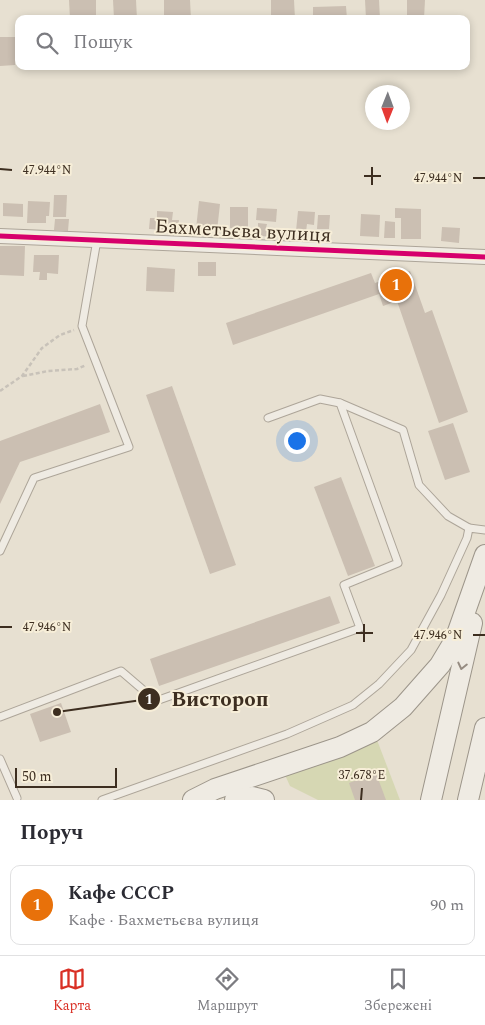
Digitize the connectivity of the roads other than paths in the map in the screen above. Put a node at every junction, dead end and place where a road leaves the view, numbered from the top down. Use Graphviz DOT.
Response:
graph roads {
  1 [pos="0,236"];
  2 [pos="97,240"];
  3 [pos="485,257"];
  4 [pos="340,403"];
  5 [pos="268,418"];
  6 [pos="469,528"];
  7 [pos="485,530"];
  8 [pos="0,551"];
  9 [pos="485,554"];
  10 [pos="485,567"];
  11 [pos="0,717"];
  12 [pos="485,728"];
  13 [pos="0,759"];
  14 [pos="17,798"];
  15 [pos="102,800"];
  16 [pos="193,800"];
  17 [pos="235,800"];
  18 [pos="264,800"];
  19 [pos="430,800"];
  20 [pos="468,800"];
  1 -- 2 [label="street, Бахметьєва вулиця"];
  2 -- 3 [label="street, Бахметьєва вулиця"];
  2 -- 8 [label="lane"];
  4 -- 5 [label="lane"];
  4 -- 6 [label="lane"];
  4 -- 11 [label="lane"];
  6 -- 7 [label="lane"];
  6 -- 15 [label="lane"];
  9 -- 16 [label="main road"];
  10 -- 19 [label="main road, one-way"];
  12 -- 20 [label="main road"];
  13 -- 14 [label="lane"];
  17 -- 18 [label="main road"];
}
